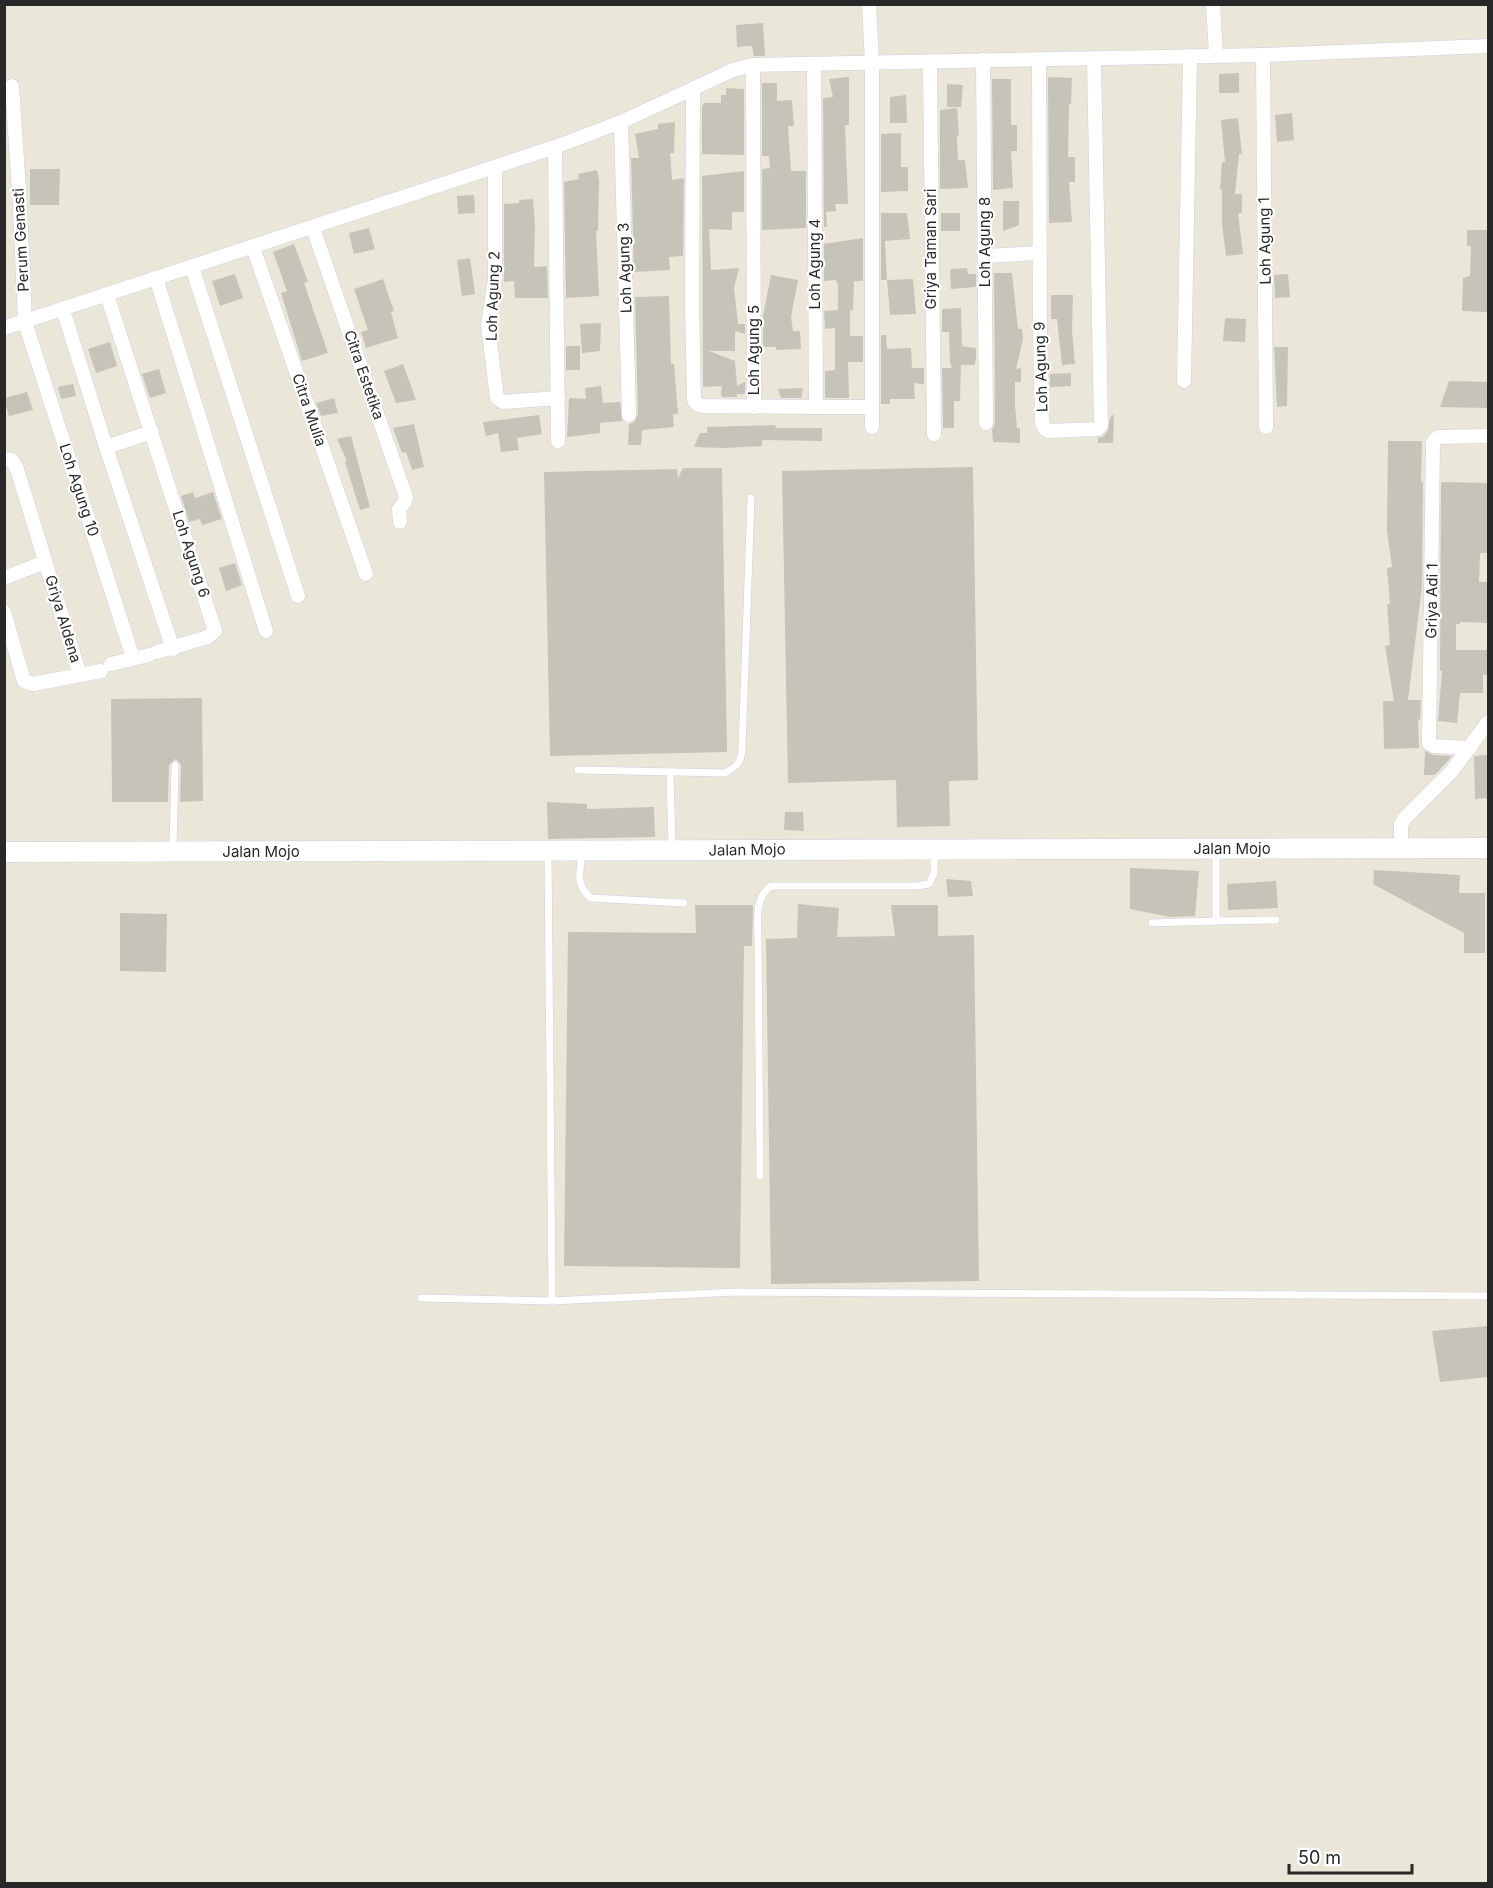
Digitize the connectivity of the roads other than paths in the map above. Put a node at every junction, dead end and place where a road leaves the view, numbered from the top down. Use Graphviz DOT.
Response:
graph roads {
  1 [pos="869,4"];
  2 [pos="1213,4"];
  3 [pos="1488,46"];
  4 [pos="1216,55"];
  5 [pos="1263,55"];
  6 [pos="1190,56"];
  7 [pos="1094,58"];
  8 [pos="1039,59"];
  9 [pos="983,60"];
  10 [pos="930,63"];
  11 [pos="872,64"];
  12 [pos="753,65"];
  13 [pos="814,65"];
  14 [pos="12,86"];
  15 [pos="693,90"];
  16 [pos="621,122"];
  17 [pos="555,147"];
  18 [pos="495,167"];
  19 [pos="313,228"];
  20 [pos="253,247"];
  21 [pos="1039,253"];
  22 [pos="986,256"];
  23 [pos="192,267"];
  24 [pos="156,278"];
  25 [pos="107,295"];
  26 [pos="66,319"];
  27 [pos="24,322"];
  28 [pos="4,328"];
  29 [pos="1184,381"];
  30 [pos="558,398"];
  31 [pos="816,406"];
  32 [pos="754,407"];
  33 [pos="872,408"];
  34 [pos="629,415"];
  35 [pos="986,423"];
  36 [pos="872,427"];
  37 [pos="1266,427"];
  38 [pos="152,432"];
  39 [pos="934,434"];
  40 [pos="1488,436"];
  41 [pos="558,441"];
  42 [pos="106,447"];
  43 [pos="4,459"];
  44 [pos="751,498"];
  45 [pos="400,522"];
  46 [pos="45,562"];
  47 [pos="366,574"];
  48 [pos="4,578"];
  49 [pos="298,596"];
  50 [pos="4,612"];
  51 [pos="266,631"];
  52 [pos="173,649"];
  53 [pos="133,658"];
  54 [pos="80,675"];
  55 [pos="1488,722"];
  56 [pos="1470,748"];
  57 [pos="175,765"];
  58 [pos="578,770"];
  59 [pos="670,772"];
  60 [pos="1401,840"];
  61 [pos="934,848"];
  62 [pos="1488,848"];
  63 [pos="1216,850"];
  64 [pos="582,851"];
  65 [pos="672,851"];
  66 [pos="4,852"];
  67 [pos="173,852"];
  68 [pos="548,852"];
  69 [pos="684,903"];
  70 [pos="1276,920"];
  71 [pos="1216,921"];
  72 [pos="1152,923"];
  73 [pos="760,1176"];
  74 [pos="1488,1296"];
  75 [pos="421,1298"];
  76 [pos="552,1301"];
  1 -- 11 [label="street"];
  2 -- 4 [label="street"];
  3 -- 5 [label="street"];
  4 -- 5 [label="street"];
  4 -- 6 [label="street"];
  5 -- 37 [label="street, Loh Agung 1"];
  6 -- 7 [label="street"];
  6 -- 29 [label="street"];
  7 -- 8 [label="street"];
  7 -- 21 [label="street, Loh Agung 9"];
  8 -- 9 [label="street"];
  8 -- 21 [label="street, Loh Agung 9"];
  9 -- 10 [label="street"];
  9 -- 22 [label="street, Loh Agung 8"];
  10 -- 11 [label="street"];
  10 -- 39 [label="street, Griya Taman Sari"];
  11 -- 13 [label="street"];
  11 -- 33 [label="street"];
  12 -- 13 [label="street"];
  12 -- 15 [label="street"];
  12 -- 32 [label="street, Loh Agung 5"];
  13 -- 31 [label="street, Loh Agung 4"];
  14 -- 27 [label="street, Perum Genasti"];
  15 -- 16 [label="street"];
  15 -- 32 [label="street, Loh Agung 5"];
  16 -- 17 [label="street"];
  16 -- 34 [label="street, Loh Agung 3"];
  17 -- 18 [label="street"];
  17 -- 30 [label="street"];
  18 -- 19 [label="street"];
  18 -- 30 [label="street, Loh Agung 2"];
  19 -- 20 [label="street"];
  19 -- 45 [label="street, Citra Estetika"];
  20 -- 23 [label="street"];
  20 -- 47 [label="street, Citra Mulia"];
  21 -- 22 [label="street"];
  22 -- 35 [label="street, Loh Agung 8"];
  23 -- 24 [label="street"];
  23 -- 49 [label="street"];
  24 -- 25 [label="street"];
  24 -- 51 [label="street"];
  25 -- 27 [label="street"];
  25 -- 38 [label="street, Loh Agung 6"];
  26 -- 42 [label="street"];
  27 -- 28 [label="street"];
  27 -- 53 [label="street, Loh Agung 10"];
  30 -- 41 [label="street"];
  31 -- 32 [label="street"];
  31 -- 33 [label="street"];
  33 -- 36 [label="street"];
  38 -- 42 [label="street"];
  38 -- 52 [label="street, Loh Agung 6"];
  40 -- 56 [label="street, Griya Adi 1"];
  42 -- 52 [label="street"];
  43 -- 46 [label="street, Griya Aldena"];
  44 -- 59 [label="lane"];
  46 -- 48 [label="street, Griya Aldena"];
  46 -- 54 [label="street, Griya Aldena"];
  50 -- 54 [label="street, Griya Aldena"];
  52 -- 53 [label="street, Loh Agung 6"];
  53 -- 54 [label="street, Griya Aldena"];
  55 -- 56 [label="street"];
  56 -- 60 [label="street"];
  57 -- 67 [label="lane"];
  58 -- 59 [label="lane"];
  59 -- 65 [label="lane"];
  60 -- 62 [label="street, Jalan Mojo"];
  60 -- 63 [label="street, Jalan Mojo"];
  61 -- 63 [label="street, Jalan Mojo"];
  61 -- 65 [label="street, Jalan Mojo"];
  61 -- 73 [label="lane"];
  63 -- 71 [label="lane"];
  64 -- 65 [label="street, Jalan Mojo"];
  64 -- 68 [label="street, Jalan Mojo"];
  64 -- 69 [label="lane"];
  66 -- 67 [label="street, Jalan Mojo"];
  67 -- 68 [label="street, Jalan Mojo"];
  68 -- 76 [label="lane"];
  70 -- 71 [label="lane"];
  71 -- 72 [label="lane"];
  74 -- 76 [label="lane"];
  75 -- 76 [label="lane"];
}
